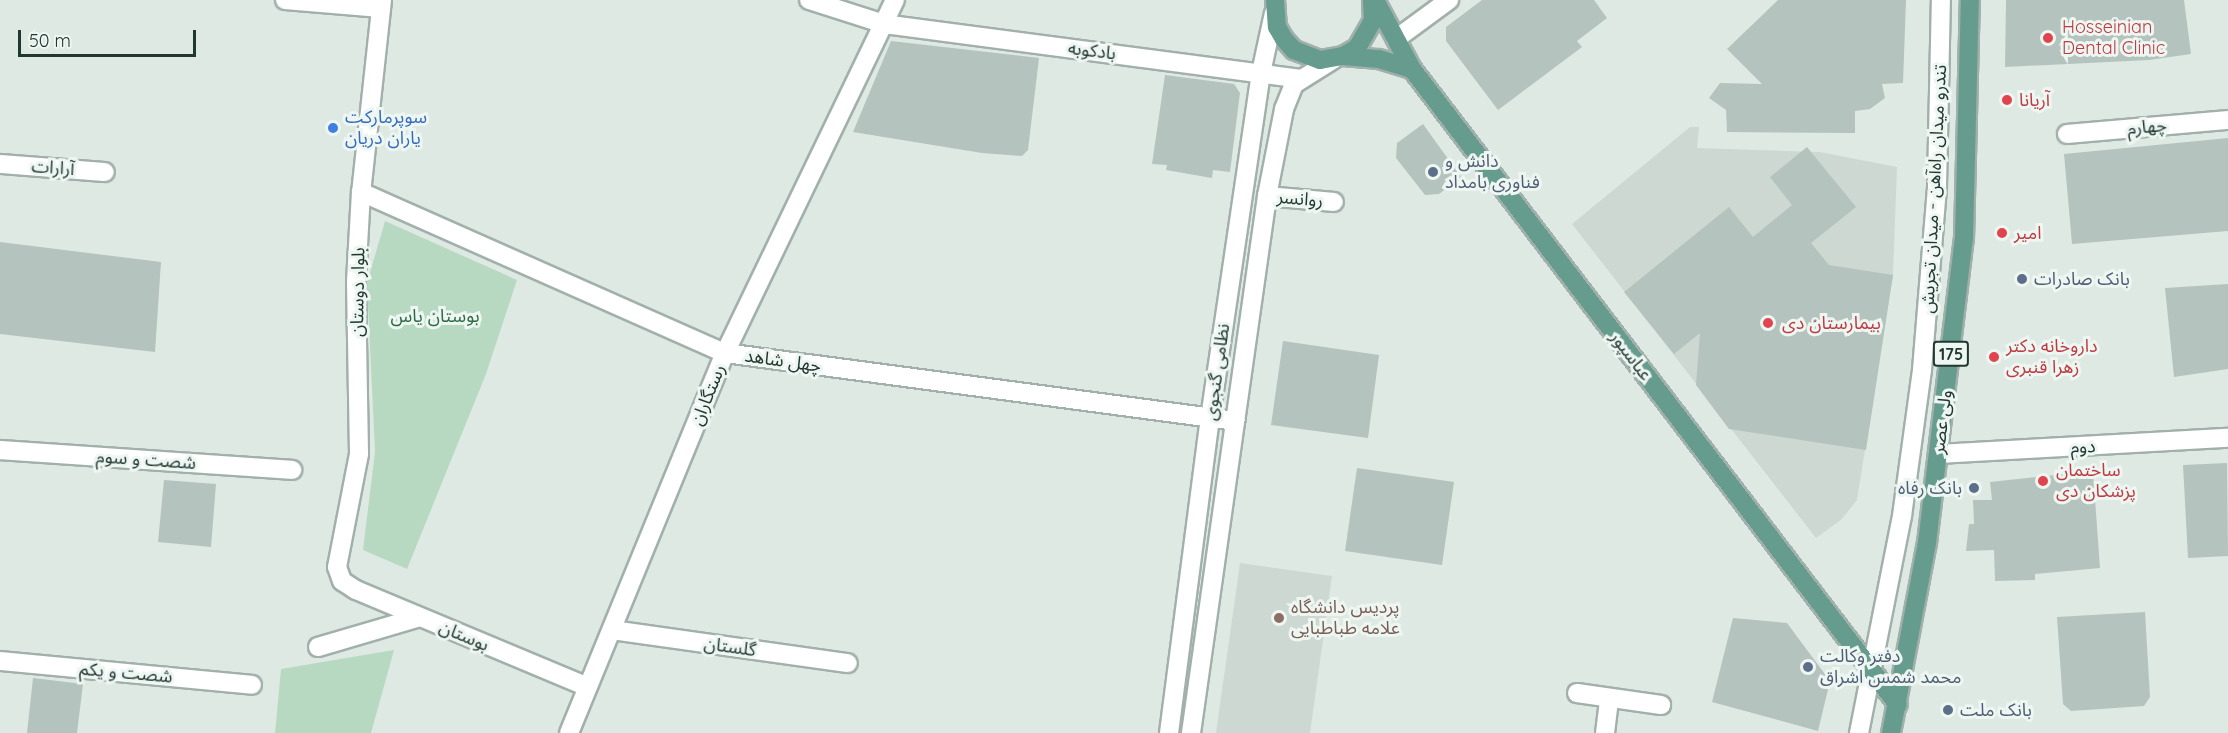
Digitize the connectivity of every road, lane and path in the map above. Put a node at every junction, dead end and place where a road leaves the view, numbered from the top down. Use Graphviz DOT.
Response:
graph roads {
  1 [pos="285,0"];
  2 [pos="809,0"];
  3 [pos="895,0"];
  4 [pos="1374,0"];
  5 [pos="1449,0"];
  6 [pos="1941,0"];
  7 [pos="1970,0"];
  8 [pos="382,4"];
  9 [pos="1274,7"];
  10 [pos="884,24"];
  11 [pos="1396,39"];
  12 [pos="1338,57"];
  13 [pos="1412,69"];
  14 [pos="1261,74"];
  15 [pos="1301,79"];
  16 [pos="2228,120"];
  17 [pos="2067,134"];
  18 [pos="0,164"];
  19 [pos="105,172"];
  20 [pos="361,192"];
  21 [pos="1267,196"];
  22 [pos="1334,202"];
  23 [pos="725,353"];
  24 [pos="1210,418"];
  25 [pos="1235,422"];
  26 [pos="2228,438"];
  27 [pos="0,450"];
  28 [pos="1938,454"];
  29 [pos="292,470"];
  30 [pos="342,581"];
  31 [pos="420,617"];
  32 [pos="612,630"];
  33 [pos="318,647"];
  34 [pos="0,661"];
  35 [pos="848,663"];
  36 [pos="1871,674"];
  37 [pos="252,685"];
  38 [pos="588,687"];
  39 [pos="1577,693"];
  40 [pos="1609,698"];
  41 [pos="1661,705"];
  42 [pos="1898,705"];
  43 [pos="569,733"];
  44 [pos="1169,733"];
  45 [pos="1191,733"];
  46 [pos="1605,733"];
  47 [pos="1859,733"];
  48 [pos="1892,733"];
  1 -- 8 [label="street"];
  2 -- 10 [label="street, بادکوبه"];
  3 -- 10 [label="street, رستگاران"];
  4 -- 11 [label="main road, عباسپور"];
  4 -- 12 [label="main road"];
  5 -- 11 [label="street"];
  6 -- 36 [label="street, تندرو میدان راه‌آهن - میدان تجریش"];
  7 -- 28 [label="main road, ولی عصر / 175"];
  8 -- 20 [label="street, بلوار دوستان"];
  9 -- 12 [label="main road"];
  9 -- 14 [label="street, نظامی گنجوی"];
  10 -- 14 [label="street, بادکوبه"];
  10 -- 23 [label="street, رستگاران"];
  11 -- 13 [label="main road, عباسپور"];
  12 -- 13 [label="main road"];
  12 -- 15 [label="street, نظامی گنجوی"];
  13 -- 36 [label="main road, عباسپور"];
  14 -- 15 [label="street, بادکوبه"];
  14 -- 24 [label="street, نظامی گنجوی"];
  15 -- 21 [label="street, نظامی گنجوی"];
  16 -- 17 [label="street, چهارم"];
  18 -- 19 [label="street, آرارات"];
  20 -- 23 [label="street, چهل شاهد"];
  20 -- 30 [label="street, بلوار دوستان"];
  21 -- 22 [label="street, روانسر"];
  21 -- 25 [label="street, نظامی گنجوی"];
  23 -- 24 [label="street, چهل شاهد"];
  23 -- 32 [label="street, رستگاران"];
  24 -- 25 [label="street, چهل شاهد"];
  24 -- 44 [label="street, نظامی گنجوی"];
  25 -- 45 [label="street, نظامی گنجوی"];
  26 -- 28 [label="street, دوم"];
  27 -- 29 [label="street, شصت و سوم"];
  28 -- 42 [label="main road, ولی عصر / 175"];
  30 -- 31 [label="street, بوستان"];
  31 -- 33 [label="street"];
  31 -- 38 [label="street, بوستان"];
  32 -- 35 [label="street, گلستان"];
  32 -- 38 [label="street, رستگاران"];
  34 -- 37 [label="street, شصت و یکم"];
  36 -- 42 [label="main road, عباسپور"];
  36 -- 47 [label="street, تندرو میدان راه‌آهن - میدان تجریش"];
  38 -- 43 [label="street, رستگاران"];
  39 -- 40 [label="street"];
  40 -- 41 [label="street"];
  40 -- 46 [label="street"];
  42 -- 48 [label="main road, ولی عصر / 175"];
}
